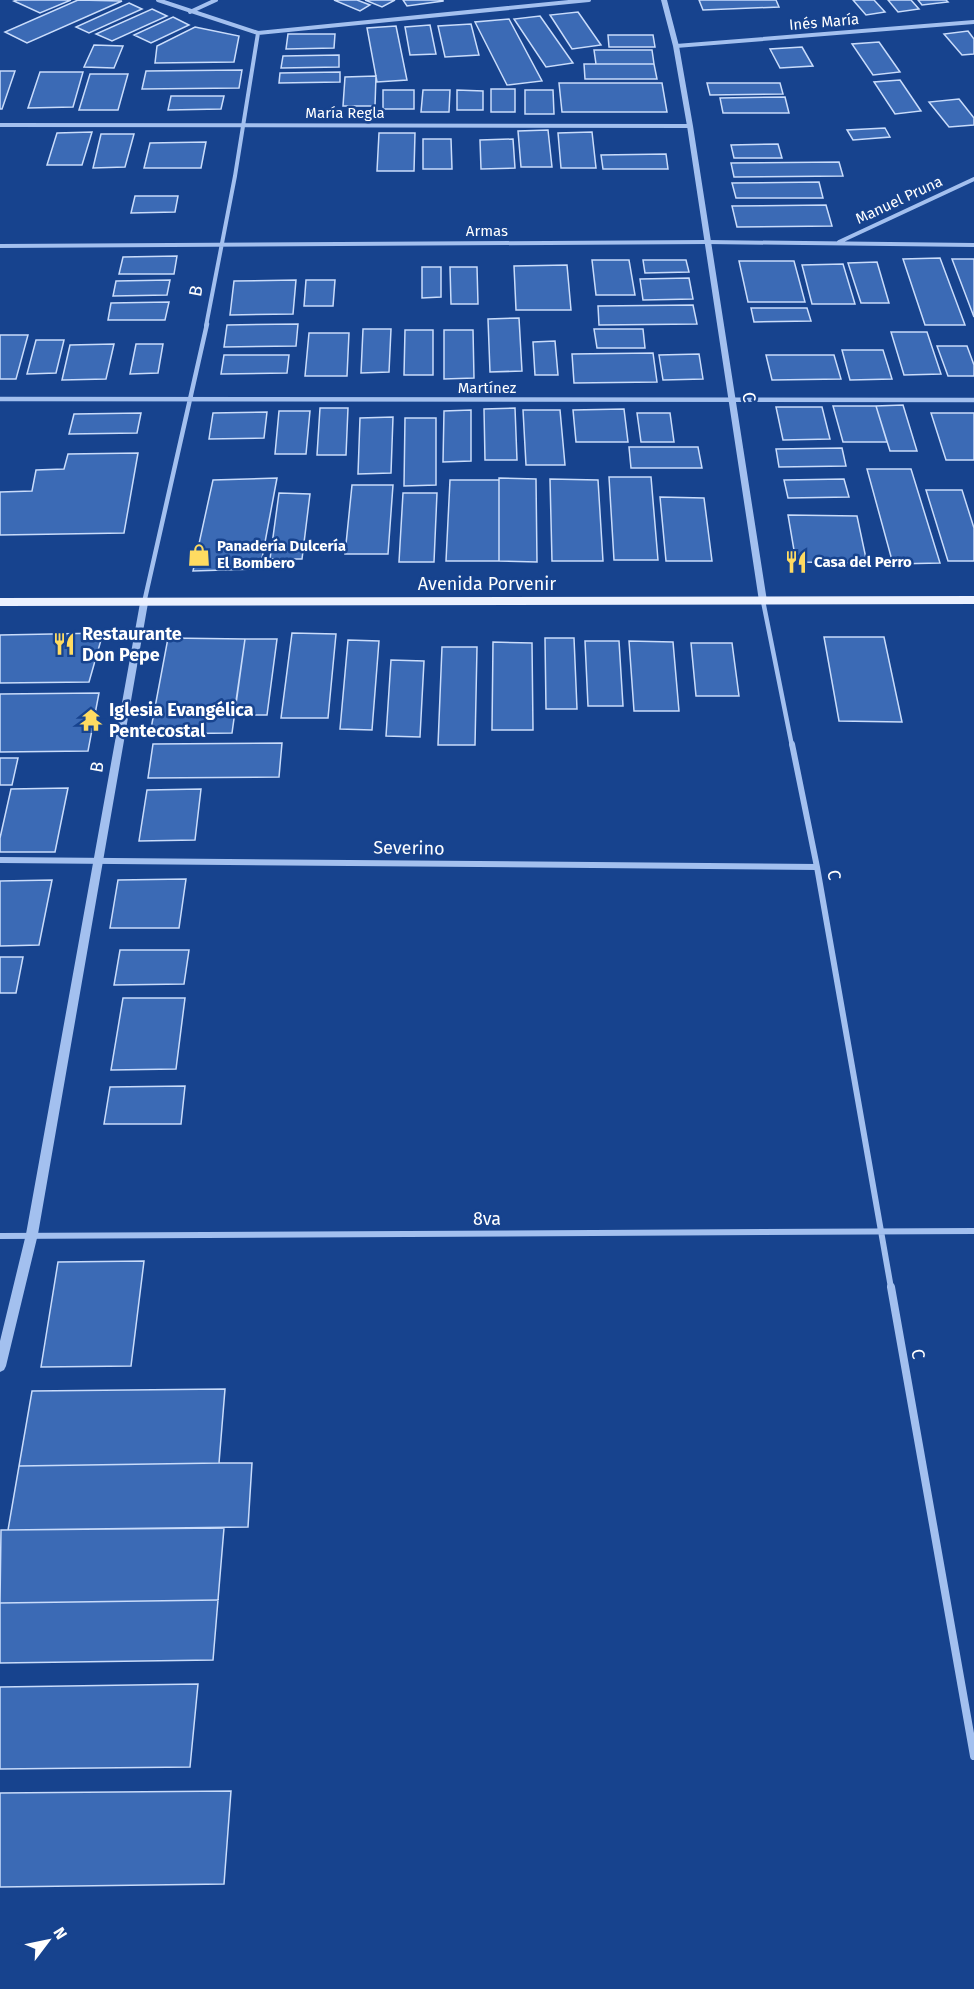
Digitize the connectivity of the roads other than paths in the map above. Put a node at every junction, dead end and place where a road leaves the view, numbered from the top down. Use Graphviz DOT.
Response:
graph roads {
  1 [pos="158,0"];
  2 [pos="216,0"];
  3 [pos="589,0"];
  4 [pos="664,0"];
  5 [pos="190,12"];
  6 [pos="974,22"];
  7 [pos="258,33"];
  8 [pos="676,46"];
  9 [pos="0,124"];
  10 [pos="246,124"];
  11 [pos="690,126"];
  12 [pos="974,179"];
  13 [pos="707,242"];
  14 [pos="835,244"];
  15 [pos="222,245"];
  16 [pos="974,245"];
  17 [pos="0,246"];
  18 [pos="0,399"];
  19 [pos="191,400"];
  20 [pos="734,400"];
  21 [pos="974,400"];
  22 [pos="974,600"];
  23 [pos="763,601"];
  24 [pos="0,602"];
  25 [pos="144,603"];
  26 [pos="0,860"];
  27 [pos="97,860"];
  28 [pos="817,867"];
  29 [pos="974,1231"];
  30 [pos="882,1233"];
  31 [pos="32,1234"];
  32 [pos="0,1236"];
  33 [pos="0,1366"];
  34 [pos="974,1756"];
  1 -- 5 [label="street"];
  2 -- 5 [label="street"];
  3 -- 7 [label="street"];
  4 -- 8 [label="street, C"];
  5 -- 7 [label="street"];
  6 -- 8 [label="street, Inés María"];
  7 -- 10 [label="street, B"];
  8 -- 11 [label="street, C"];
  9 -- 10 [label="street, María Regla"];
  10 -- 11 [label="street, María Regla"];
  10 -- 15 [label="street, B"];
  11 -- 13 [label="street, C"];
  12 -- 14 [label="street, Manuel Pruna"];
  13 -- 14 [label="street, Armas"];
  13 -- 15 [label="street, Armas"];
  13 -- 20 [label="street, C"];
  14 -- 16 [label="street, Armas"];
  15 -- 17 [label="street, Armas"];
  15 -- 19 [label="street, B"];
  18 -- 19 [label="street, Martínez"];
  19 -- 20 [label="street, Martínez"];
  19 -- 25 [label="street, B"];
  20 -- 21 [label="street, Martínez"];
  20 -- 23 [label="street, C"];
  22 -- 23 [label="main road, Avenida Porvenir"];
  23 -- 25 [label="main road, Avenida Porvenir"];
  23 -- 28 [label="street, C"];
  24 -- 25 [label="main road, Avenida Porvenir"];
  25 -- 27 [label="street, B"];
  26 -- 27 [label="street, Severino"];
  27 -- 28 [label="street, Severino"];
  27 -- 31 [label="street, B"];
  28 -- 30 [label="street, C"];
  29 -- 30 [label="street, 8va"];
  30 -- 31 [label="street, 8va"];
  30 -- 34 [label="street, C"];
  31 -- 32 [label="street, 8va"];
  31 -- 33 [label="street, B"];
}
